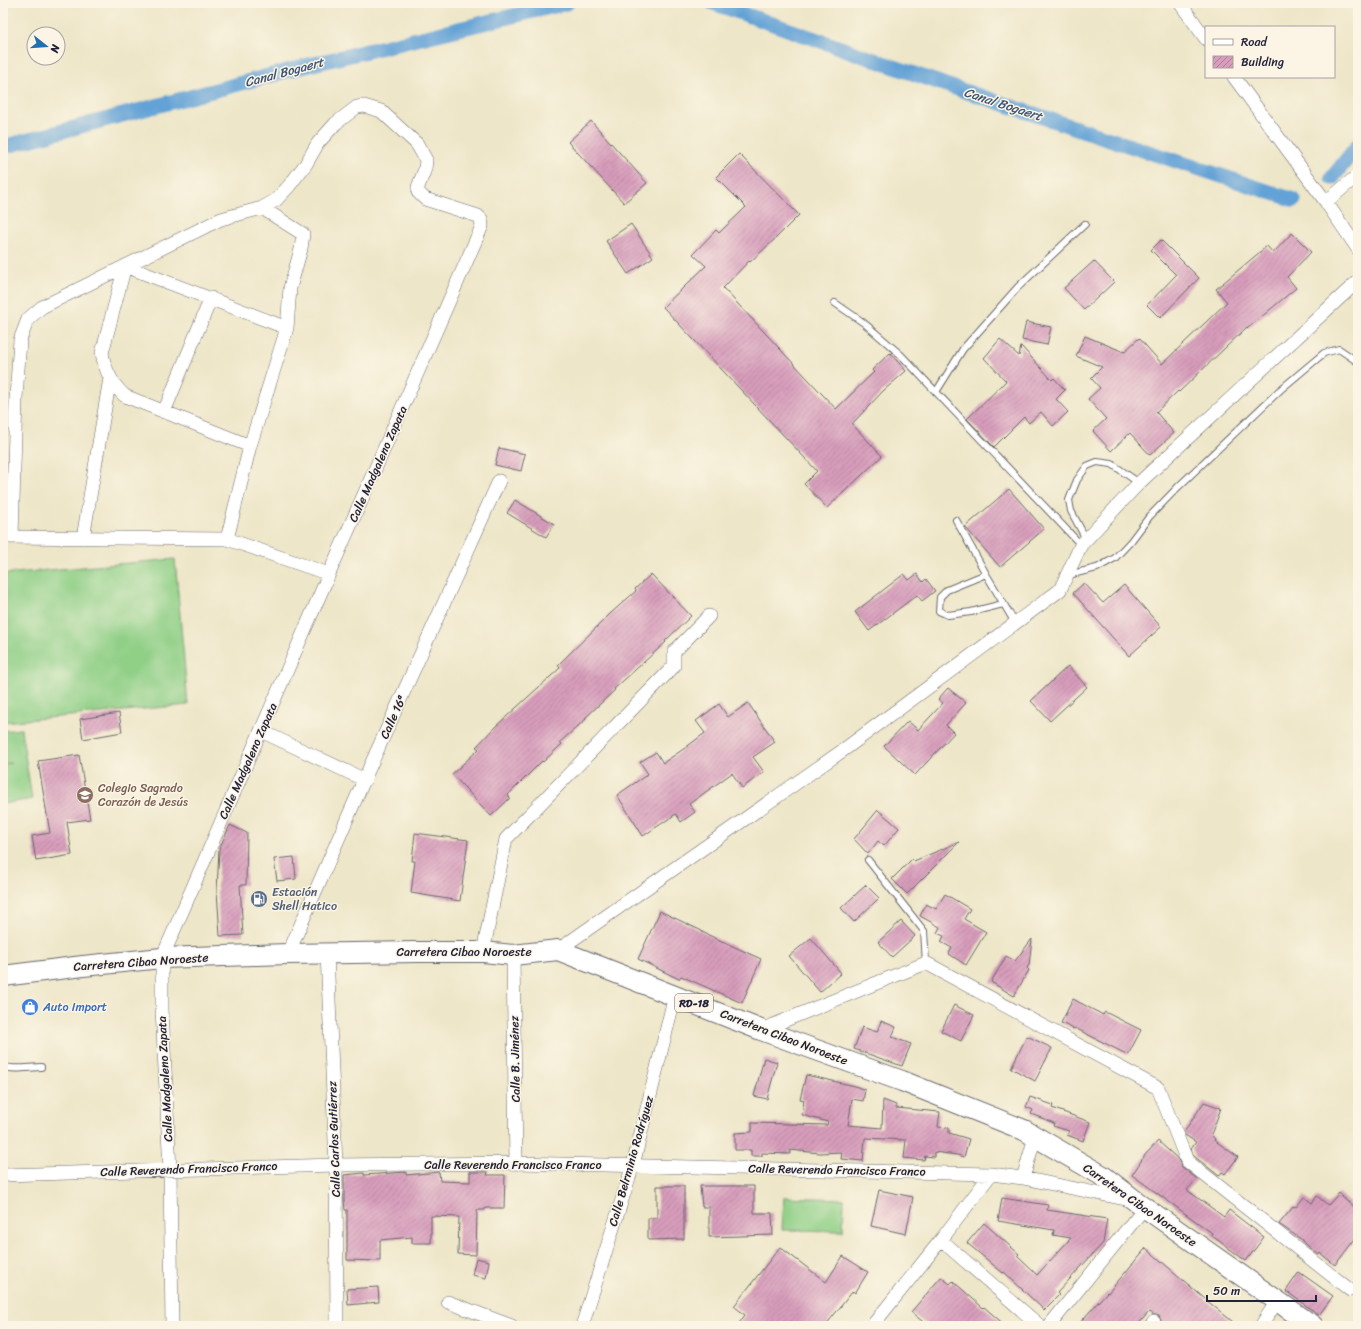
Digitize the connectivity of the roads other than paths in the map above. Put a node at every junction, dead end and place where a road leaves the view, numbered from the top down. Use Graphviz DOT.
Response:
graph roads {
  1 [pos="1180,3"];
  2 [pos="1205,38"];
  3 [pos="1235,78"];
  4 [pos="1358,174"];
  5 [pos="1326,202"];
  6 [pos="262,208"];
  7 [pos="1085,224"];
  8 [pos="1358,249"];
  9 [pos="125,266"];
  10 [pos="1358,281"];
  11 [pos="211,298"];
  12 [pos="835,303"];
  13 [pos="287,328"];
  14 [pos="1358,362"];
  15 [pos="110,378"];
  16 [pos="936,392"];
  17 [pos="164,412"];
  18 [pos="250,446"];
  19 [pos="500,481"];
  20 [pos="1139,483"];
  21 [pos="956,520"];
  22 [pos="8,537"];
  23 [pos="82,538"];
  24 [pos="227,538"];
  25 [pos="1083,542"];
  26 [pos="329,574"];
  27 [pos="986,574"];
  28 [pos="1067,575"];
  29 [pos="1003,604"];
  30 [pos="709,616"];
  31 [pos="1015,623"];
  32 [pos="261,731"];
  33 [pos="365,780"];
  34 [pos="868,860"];
  35 [pos="558,950"];
  36 [pos="483,952"];
  37 [pos="327,953"];
  38 [pos="288,954"];
  39 [pos="513,955"];
  40 [pos="162,958"];
  41 [pos="926,963"];
  42 [pos="3,976"];
  43 [pos="675,995"];
  44 [pos="761,1030"];
  45 [pos="3,1066"];
  46 [pos="41,1067"];
  47 [pos="1035,1137"];
  48 [pos="516,1163"];
  49 [pos="336,1165"];
  50 [pos="633,1165"];
  51 [pos="170,1170"];
  52 [pos="991,1174"];
  53 [pos="3,1175"];
  54 [pos="1022,1178"];
  55 [pos="1141,1204"];
  56 [pos="941,1240"];
  57 [pos="1350,1290"];
  58 [pos="1277,1301"];
  59 [pos="448,1302"];
  60 [pos="172,1326"];
  61 [pos="337,1326"];
  62 [pos="512,1326"];
  63 [pos="582,1326"];
  64 [pos="872,1326"];
  65 [pos="1040,1326"];
  66 [pos="1049,1326"];
  67 [pos="1261,1326"];
  68 [pos="1313,1326"];
  1 -- 2 [label="street"];
  3 -- 5 [label="street"];
  4 -- 5 [label="street"];
  5 -- 8 [label="street"];
  6 -- 9 [label="street"];
  6 -- 13 [label="street"];
  6 -- 26 [label="street, Calle Madgaleno Zapata"];
  7 -- 16 [label="lane"];
  9 -- 11 [label="street"];
  9 -- 15 [label="street"];
  9 -- 22 [label="street"];
  10 -- 20 [label="street"];
  11 -- 13 [label="street"];
  11 -- 17 [label="street"];
  12 -- 16 [label="lane"];
  13 -- 18 [label="street"];
  14 -- 28 [label="lane"];
  15 -- 17 [label="street"];
  15 -- 23 [label="street"];
  16 -- 25 [label="lane"];
  17 -- 18 [label="street"];
  18 -- 24 [label="street"];
  19 -- 33 [label="street, Calle 16ª"];
  20 -- 25 [label="street"];
  20 -- 25 [label="lane"];
  21 -- 27 [label="lane"];
  22 -- 23 [label="street"];
  23 -- 24 [label="street"];
  24 -- 26 [label="street"];
  25 -- 28 [label="street"];
  26 -- 32 [label="street, Calle Madgaleno Zapata"];
  27 -- 29 [label="lane"];
  27 -- 29 [label="lane"];
  28 -- 31 [label="street"];
  29 -- 31 [label="lane"];
  30 -- 36 [label="street"];
  31 -- 35 [label="street"];
  32 -- 33 [label="street"];
  32 -- 40 [label="street, Calle Madgaleno Zapata"];
  33 -- 38 [label="street, Calle 16ª"];
  34 -- 41 [label="lane"];
  35 -- 39 [label="main road, Carretera Cibao Noroeste / RD-18"];
  35 -- 43 [label="main road, Carretera Cibao Noroeste / RD-18"];
  36 -- 37 [label="main road, Carretera Cibao Noroeste / RD-18"];
  36 -- 39 [label="main road, Carretera Cibao Noroeste / RD-18"];
  37 -- 38 [label="main road, Carretera Cibao Noroeste / RD-18"];
  37 -- 49 [label="street, Calle Carlos Gutiérrez"];
  38 -- 40 [label="main road, Carretera Cibao Noroeste / RD-18"];
  39 -- 48 [label="street, Calle B. Jiménez"];
  40 -- 42 [label="main road, Carretera Cibao Noroeste / RD-18"];
  40 -- 51 [label="street, Calle Madgaleno Zapata"];
  41 -- 44 [label="street"];
  41 -- 57 [label="street"];
  43 -- 44 [label="main road, Carretera Cibao Noroeste / RD-18"];
  43 -- 50 [label="street, Calle Belrminio Rodríguez"];
  44 -- 47 [label="main road, Carretera Cibao Noroeste / RD-18"];
  45 -- 46 [label="lane"];
  47 -- 54 [label="street"];
  47 -- 55 [label="main road, Carretera Cibao Noroeste / RD-18"];
  48 -- 49 [label="street, Calle Reverendo Francisco Franco"];
  48 -- 50 [label="street, Calle Reverendo Francisco Franco"];
  49 -- 51 [label="street, Calle Reverendo Francisco Franco"];
  49 -- 61 [label="street, Calle Carlos Gutiérrez"];
  50 -- 52 [label="street, Calle Reverendo Francisco Franco"];
  50 -- 63 [label="street, Calle Belrminio Rodríguez"];
  51 -- 53 [label="street, Calle Reverendo Francisco Franco"];
  51 -- 60 [label="street, Calle Madgaleno Zapata"];
  52 -- 54 [label="street, Calle Reverendo Francisco Franco"];
  52 -- 56 [label="street"];
  54 -- 55 [label="street, Calle Reverendo Francisco Franco"];
  55 -- 58 [label="main road, Carretera Cibao Noroeste / RD-18"];
  55 -- 66 [label="street"];
  56 -- 64 [label="street"];
  56 -- 65 [label="street"];
  58 -- 67 [label="street"];
  58 -- 68 [label="main road, Carretera Cibao Noroeste / RD-18"];
  59 -- 62 [label="street"];
}
